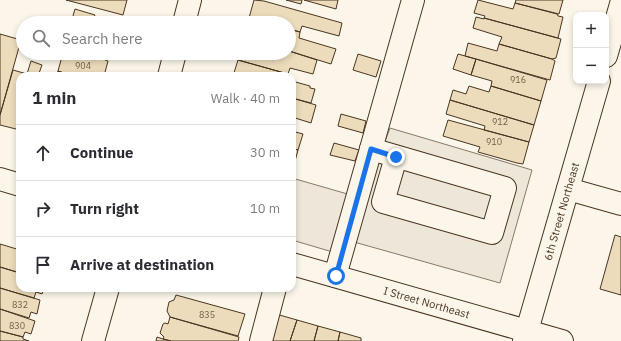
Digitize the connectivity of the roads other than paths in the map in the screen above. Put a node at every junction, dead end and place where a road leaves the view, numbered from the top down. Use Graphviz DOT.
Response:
graph roads {
  1 [pos="190,0"];
  2 [pos="413,0"];
  3 [pos="621,4"];
  4 [pos="186,16"];
  5 [pos="608,48"];
  6 [pos="173,60"];
  7 [pos="169,72"];
  8 [pos="598,84"];
  9 [pos="371,149"];
  10 [pos="396,157"];
  11 [pos="0,179"];
  12 [pos="16,184"];
  13 [pos="568,189"];
  14 [pos="621,204"];
  15 [pos="296,265"];
  16 [pos="336,276"];
  17 [pos="107,292"];
  18 [pos="274,292"];
  19 [pos="525,336"];
  20 [pos="93,341"];
  21 [pos="261,341"];
  22 [pos="562,341"];
  1 -- 4 [label="street"];
  2 -- 9 [label="street"];
  3 -- 5 [label="street"];
  6 -- 7 [label="street"];
  8 -- 13 [label="street, 6th Street Northeast"];
  9 -- 10 [label="street"];
  9 -- 16 [label="street"];
  10 -- 10 [label="street"];
  11 -- 12 [label="street"];
  13 -- 14 [label="street"];
  13 -- 19 [label="street, 6th Street Northeast"];
  15 -- 16 [label="street, I Street Northeast"];
  16 -- 19 [label="street, I Street Northeast"];
  17 -- 20 [label="street"];
  18 -- 21 [label="street"];
  19 -- 22 [label="street, I Street Northeast"];
}
